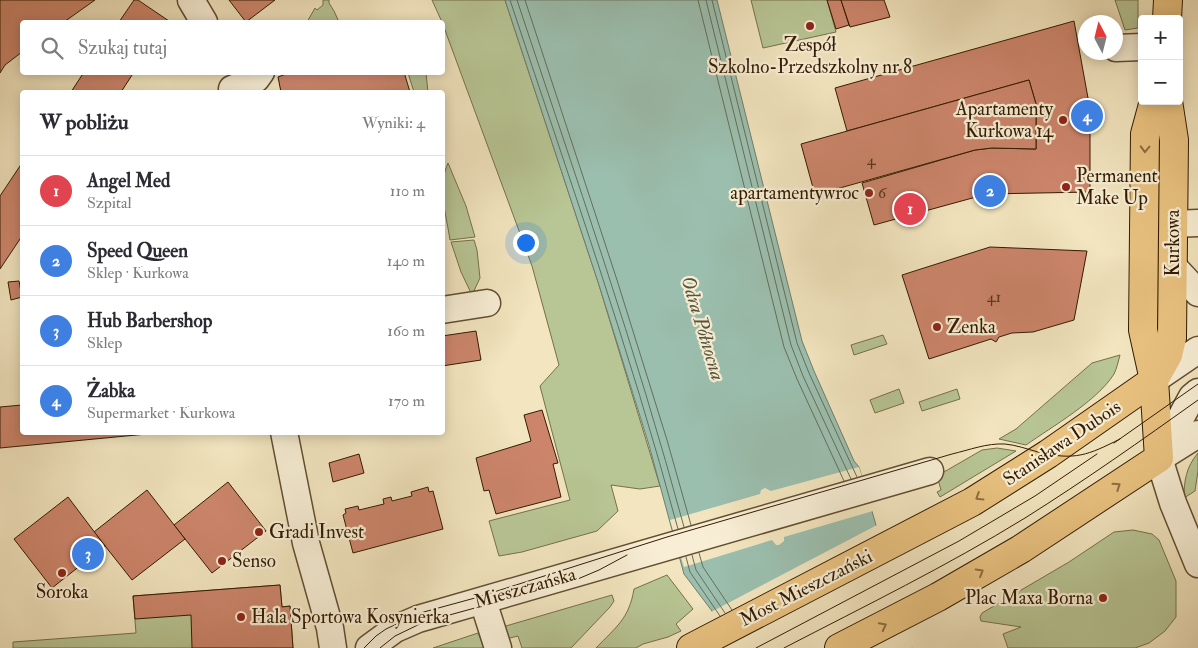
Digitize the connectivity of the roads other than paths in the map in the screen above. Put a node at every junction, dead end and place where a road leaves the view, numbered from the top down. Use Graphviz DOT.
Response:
graph roads {
  1 [pos="191,0"];
  2 [pos="1168,0"];
  3 [pos="1167,15"];
  4 [pos="203,20"];
  5 [pos="1138,47"];
  6 [pos="1123,48"];
  7 [pos="259,75"];
  8 [pos="230,85"];
  9 [pos="1153,105"];
  10 [pos="1169,105"];
  11 [pos="1186,224"];
  12 [pos="1174,266"];
  13 [pos="1198,293"];
  14 [pos="487,303"];
  15 [pos="445,310"];
  16 [pos="1198,350"];
  17 [pos="1154,380"];
  18 [pos="1198,392"];
  19 [pos="1198,434"];
  20 [pos="285,435"];
  21 [pos="1159,458"];
  22 [pos="930,471"];
  23 [pos="921,529"];
  24 [pos="1198,564"];
  25 [pos="483,601"];
  26 [pos="333,648"];
  27 [pos="370,648"];
  28 [pos="498,648"];
  29 [pos="691,648"];
  30 [pos="840,648"];
  1 -- 4 [label="street"];
  2 -- 3 [label="main road"];
  5 -- 6 [label="street"];
  7 -- 8 [label="street"];
  9 -- 17 [label="main road, Kurkowa, one-way"];
  10 -- 11 [label="main road, Kurkowa"];
  11 -- 12 [label="main road, Kurkowa"];
  12 -- 13 [label="street"];
  12 -- 17 [label="main road, Kurkowa"];
  14 -- 15 [label="street"];
  16 -- 17 [label="street, Stanisława Dubois"];
  17 -- 21 [label="main road, Kurkowa"];
  17 -- 23 [label="main road, Stanisława Dubois, one-way"];
  18 -- 21 [label="street"];
  19 -- 21 [label="street"];
  20 -- 26 [label="street"];
  21 -- 24 [label="street"];
  30 -- 21 [label="main road, one-way"];
  22 -- 25 [label="street, Mieszczańska"];
  23 -- 29 [label="main road, Most Mieszczański"];
  25 -- 27 [label="street, Mieszczańska"];
  25 -- 28 [label="street"];
}
